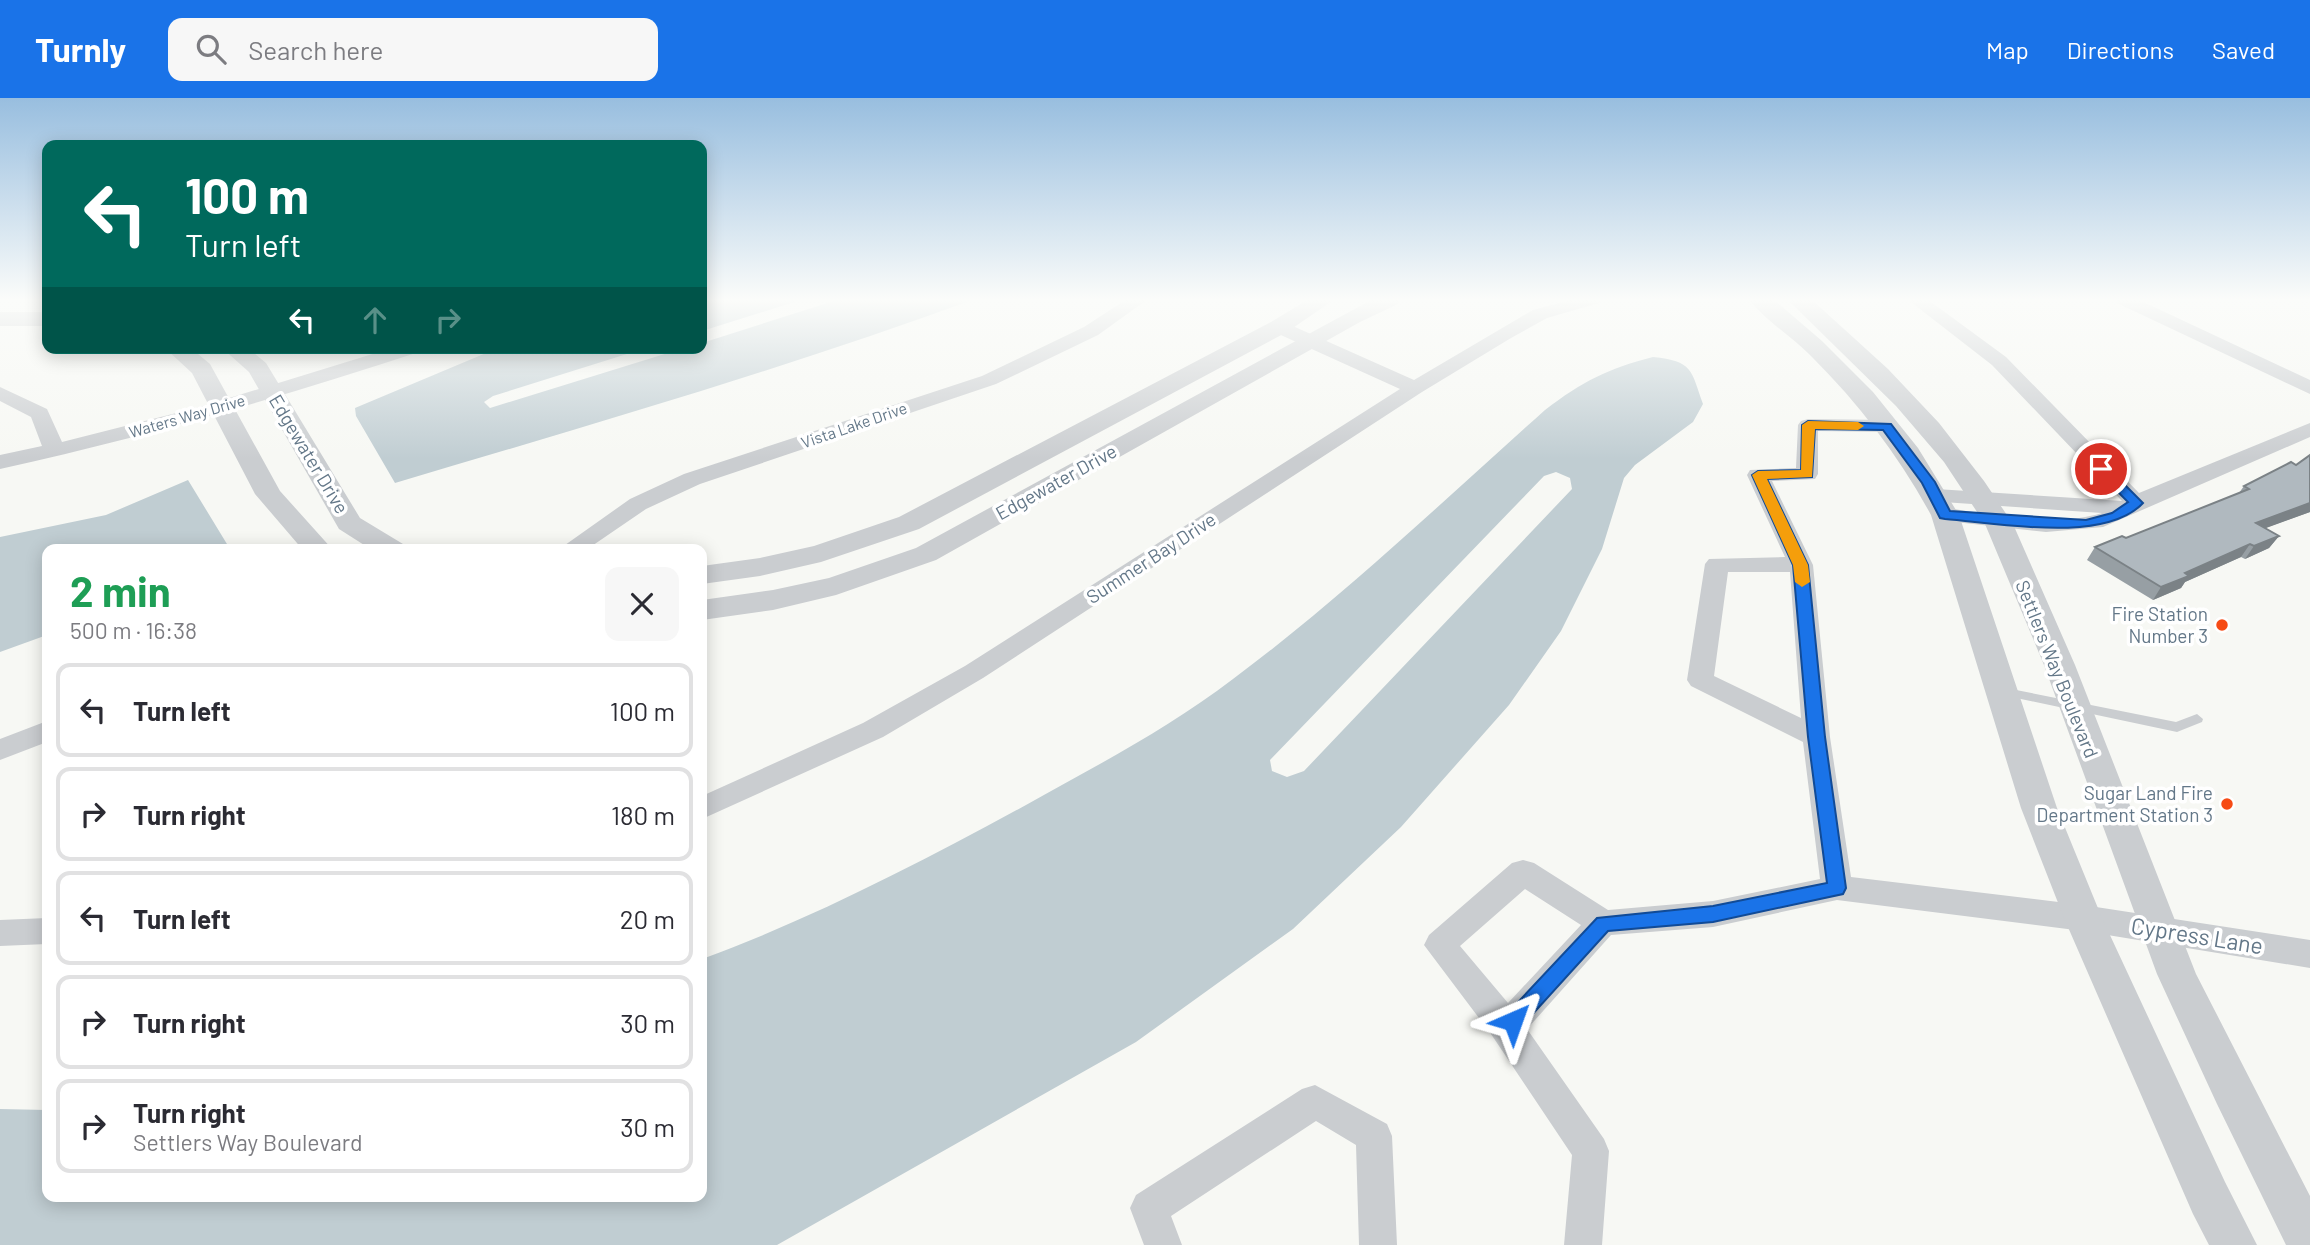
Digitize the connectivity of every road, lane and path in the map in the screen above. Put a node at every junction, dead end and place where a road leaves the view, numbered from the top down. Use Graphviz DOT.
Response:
graph roads {
  1 [pos="1046,353"];
  2 [pos="1231,353"];
  3 [pos="1291,353"];
  4 [pos="1337,353"];
  5 [pos="1475,353"];
  6 [pos="1821,353"];
  7 [pos="1857,353"];
  8 [pos="1988,353"];
  9 [pos="2235,353"];
  10 [pos="183,354"];
  11 [pos="240,354"];
  12 [pos="393,354"];
  13 [pos="1415,388"];
  14 [pos="2310,388"];
  15 [pos="272,392"];
  16 [pos="0,393"];
  17 [pos="220,407"];
  18 [pos="1887,426"];
  19 [pos="2310,429"];
  20 [pos="55,451"];
  21 [pos="0,462"];
  22 [pos="1940,506"];
  23 [pos="2131,506"];
  24 [pos="1991,510"];
  25 [pos="314,544"];
  26 [pos="383,544"];
  27 [pos="578,544"];
  28 [pos="1801,565"];
  29 [pos="707,574"];
  30 [pos="707,609"];
  31 [pos="2002,692"];
  32 [pos="2076,706"];
  33 [pos="2197,719"];
  34 [pos="42,733"];
  35 [pos="1816,737"];
  36 [pos="0,750"];
  37 [pos="707,806"];
  38 [pos="1837,888"];
  39 [pos="2083,918"];
  40 [pos="1603,923"];
  41 [pos="42,931"];
  42 [pos="2158,931"];
  43 [pos="0,933"];
  44 [pos="2310,954"];
  45 [pos="1503,1023"];
  46 [pos="2310,1243"];
  47 [pos="1163,1245"];
  48 [pos="1378,1245"];
  49 [pos="1583,1245"];
  50 [pos="2234,1245"];
  1 -- 27 [label="street, Vista Lake Drive"];
  2 -- 29 [label="street, Edgewater Drive"];
  3 -- 30 [label="street, Edgewater Drive"];
  4 -- 13 [label="street"];
  5 -- 13 [label="street, Summer Bay Drive"];
  6 -- 18 [label="street"];
  7 -- 24 [label="street, Settlers Way Boulevard"];
  8 -- 23 [label="street"];
  9 -- 14 [label="street"];
  10 -- 17 [label="street"];
  11 -- 15 [label="street, Edgewater Drive"];
  12 -- 15 [label="street, Waters Way Drive"];
  13 -- 37 [label="street, Summer Bay Drive"];
  15 -- 17 [label="street, Waters Way Drive"];
  15 -- 26 [label="street, Edgewater Drive"];
  16 -- 20 [label="street"];
  17 -- 20 [label="street, Waters Way Drive"];
  17 -- 25 [label="street"];
  18 -- 22 [label="street"];
  18 -- 28 [label="street"];
  19 -- 23 [label="street"];
  20 -- 21 [label="street, Waters Way Drive"];
  22 -- 24 [label="street"];
  22 -- 31 [label="street"];
  23 -- 24 [label="street"];
  24 -- 32 [label="street, Settlers Way Boulevard"];
  28 -- 35 [label="street"];
  28 -- 35 [label="street"];
  31 -- 32 [label="lane"];
  31 -- 39 [label="street"];
  32 -- 33 [label="lane"];
  32 -- 42 [label="street, Settlers Way Boulevard"];
  34 -- 36 [label="street"];
  35 -- 38 [label="street"];
  38 -- 39 [label="street, Cypress Lane"];
  38 -- 40 [label="street, Cypress Lane"];
  39 -- 42 [label="street, Cypress Lane"];
  39 -- 50 [label="street"];
  40 -- 45 [label="street"];
  40 -- 45 [label="street"];
  41 -- 43 [label="street"];
  42 -- 44 [label="street, Cypress Lane"];
  42 -- 46 [label="street, Settlers Way Boulevard"];
  45 -- 49 [label="street"];
  47 -- 48 [label="street"];
}
